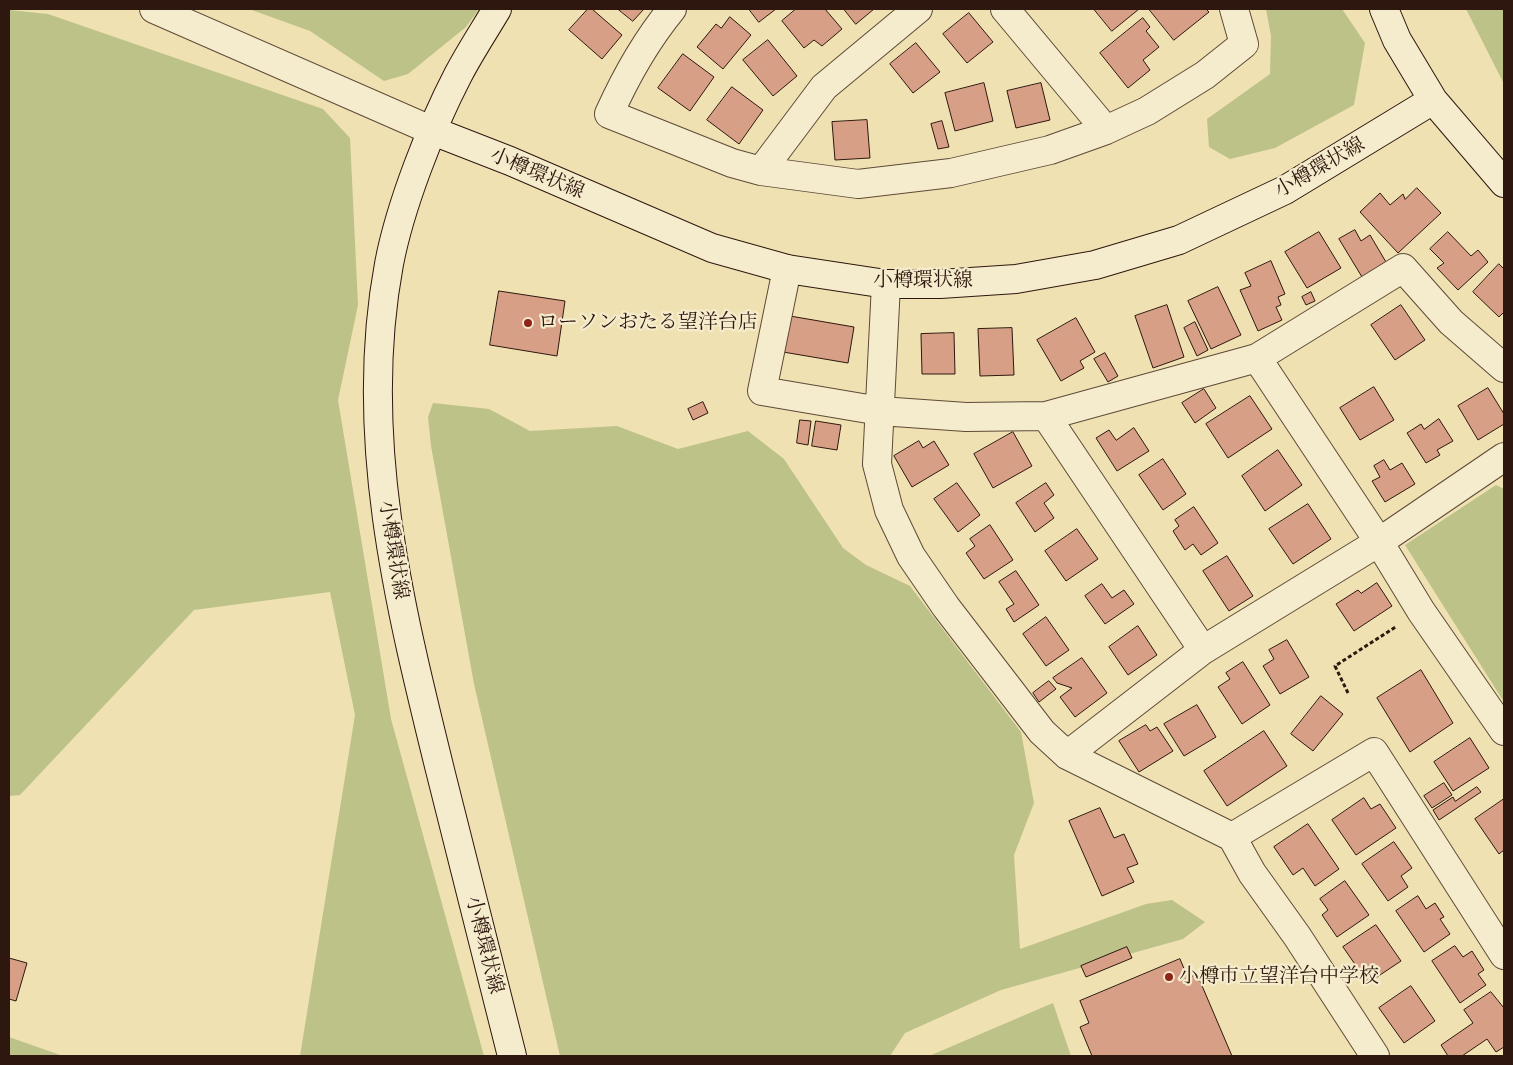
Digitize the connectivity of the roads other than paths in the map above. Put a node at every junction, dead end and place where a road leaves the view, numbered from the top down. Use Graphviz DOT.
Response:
graph roads {
  1 [pos="154,9"];
  2 [pos="497,9"];
  3 [pos="672,9"];
  4 [pos="918,9"];
  5 [pos="1005,9"];
  6 [pos="1234,9"];
  7 [pos="1384,9"];
  8 [pos="1432,100"];
  9 [pos="1106,130"];
  10 [pos="433,131"];
  11 [pos="761,171"];
  12 [pos="1504,183"];
  13 [pos="788,269"];
  14 [pos="886,284"];
  15 [pos="1257,358"];
  16 [pos="1504,368"];
  17 [pos="880,411"];
  18 [pos="1046,416"];
  19 [pos="1504,457"];
  20 [pos="1379,542"];
  21 [pos="1203,650"];
  22 [pos="1504,731"];
  23 [pos="1067,755"];
  24 [pos="1232,837"];
  25 [pos="1504,955"];
  26 [pos="512,1056"];
  27 [pos="1375,1056"];
  1 -- 10 [label="street"];
  2 -- 10 [label="street"];
  3 -- 11 [label="street"];
  4 -- 11 [label="street"];
  5 -- 9 [label="street"];
  6 -- 9 [label="street"];
  7 -- 8 [label="street"];
  8 -- 12 [label="street"];
  8 -- 14 [label="street, 小樽環状線"];
  9 -- 11 [label="street"];
  10 -- 13 [label="street, 小樽環状線"];
  10 -- 26 [label="street, 小樽環状線"];
  13 -- 14 [label="street, 小樽環状線"];
  13 -- 17 [label="street"];
  14 -- 17 [label="street"];
  15 -- 16 [label="street"];
  15 -- 18 [label="street"];
  15 -- 20 [label="street"];
  17 -- 18 [label="street"];
  17 -- 23 [label="street"];
  18 -- 21 [label="street"];
  19 -- 20 [label="street"];
  20 -- 21 [label="street"];
  20 -- 22 [label="street"];
  21 -- 23 [label="street"];
  23 -- 24 [label="street"];
  24 -- 25 [label="street"];
  24 -- 27 [label="street"];
}
